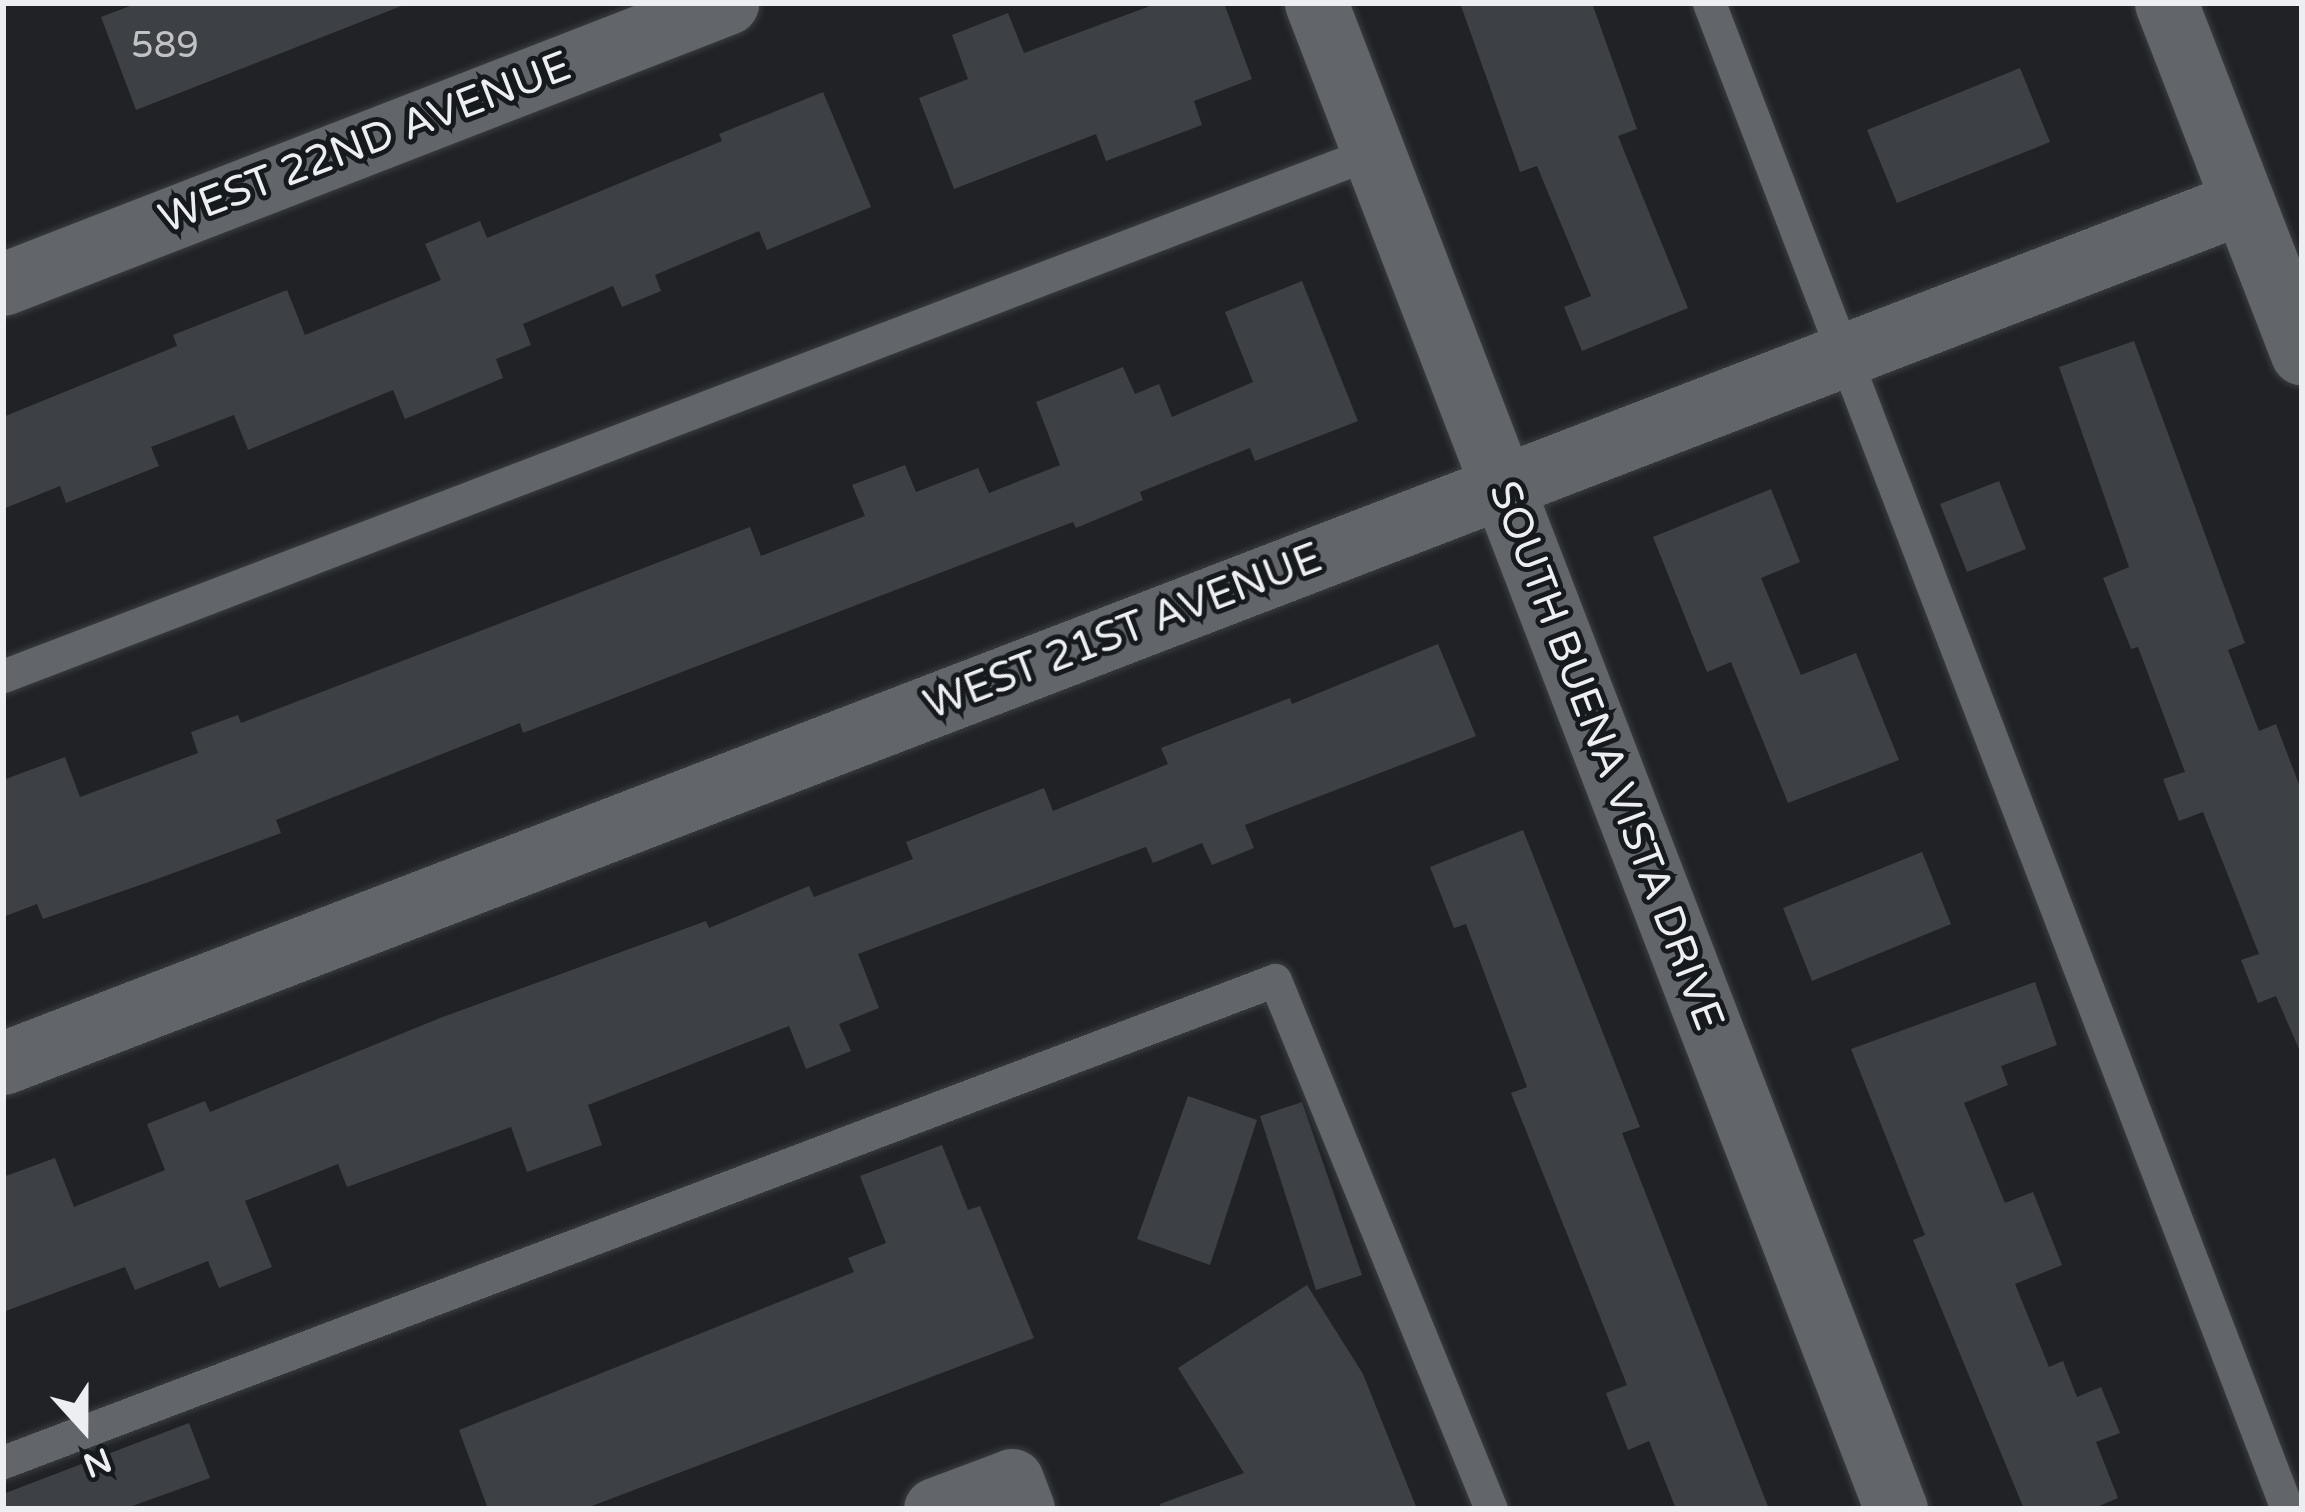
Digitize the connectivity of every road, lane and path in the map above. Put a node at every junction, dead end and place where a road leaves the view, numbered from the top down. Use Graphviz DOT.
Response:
graph roads {
  1 [pos="727,3"];
  2 [pos="1316,3"];
  3 [pos="1708,3"];
  4 [pos="2166,3"];
  5 [pos="1373,152"];
  6 [pos="2243,202"];
  7 [pos="3,284"];
  8 [pos="2302,354"];
  9 [pos="1844,355"];
  10 [pos="1502,487"];
  11 [pos="3,676"];
  12 [pos="3,1063"];
  13 [pos="3,1462"];
  14 [pos="1018,1494"];
  15 [pos="935,1509"];
  16 [pos="1491,1509"];
  17 [pos="1896,1509"];
  18 [pos="2287,1509"];
  1 -- 7 [label="street, WEST 22ND AVENUE"];
  2 -- 5 [label="street, SOUTH BUENA VISTA DRIVE"];
  3 -- 9 [label="lane"];
  4 -- 6 [label="street"];
  5 -- 10 [label="street, SOUTH BUENA VISTA DRIVE"];
  5 -- 11 [label="lane"];
  6 -- 8 [label="street"];
  6 -- 9 [label="street, WEST 21ST AVENUE"];
  9 -- 10 [label="street, WEST 21ST AVENUE"];
  9 -- 18 [label="lane"];
  10 -- 12 [label="street, WEST 21ST AVENUE"];
  10 -- 17 [label="street, SOUTH BUENA VISTA DRIVE"];
  13 -- 16 [label="lane"];
  14 -- 15 [label="street"];
}
